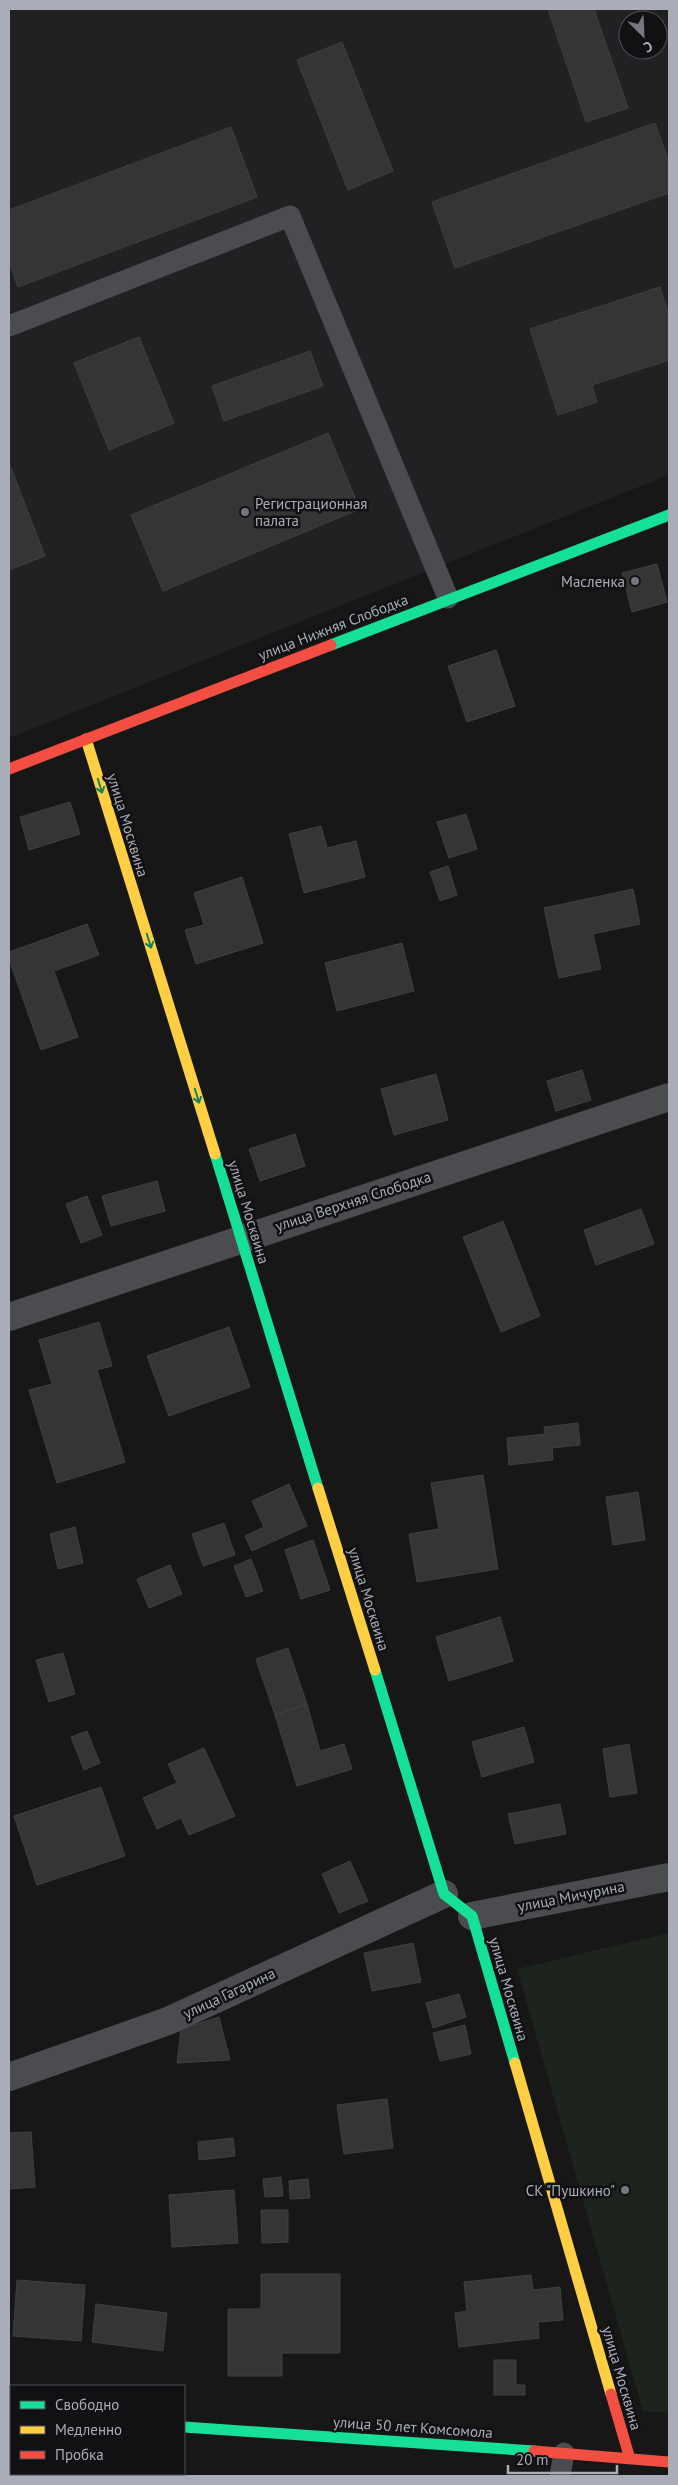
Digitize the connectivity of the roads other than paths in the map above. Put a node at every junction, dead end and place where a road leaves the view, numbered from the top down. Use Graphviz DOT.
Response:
graph roads {
  1 [pos="9,326"];
  2 [pos="669,515"];
  3 [pos="448,598"];
  4 [pos="86,739"];
  5 [pos="9,769"];
  6 [pos="669,1098"];
  7 [pos="241,1238"];
  8 [pos="9,1317"];
  9 [pos="669,1877"];
  10 [pos="444,1894"];
  11 [pos="472,1916"];
  12 [pos="9,2077"];
  13 [pos="185,2427"];
  14 [pos="564,2453"];
  15 [pos="630,2459"];
  16 [pos="669,2462"];
  17 [pos="560,2476"];
  1 -- 3 [label="lane"];
  2 -- 3 [label="street, улица Нижняя Слободка"];
  3 -- 4 [label="street, улица Нижняя Слободка"];
  4 -- 5 [label="street, улица Нижняя Слободка"];
  4 -- 7 [label="street, улица Москвина, one-way"];
  6 -- 7 [label="street, улица Верхняя Слободка"];
  7 -- 8 [label="street, улица Верхняя Слободка"];
  7 -- 10 [label="street, улица Москвина"];
  9 -- 11 [label="street, улица Мичурина"];
  10 -- 11 [label="street"];
  10 -- 12 [label="street, улица Гагарина"];
  11 -- 15 [label="street, улица Москвина"];
  13 -- 14 [label="street, улица 50 лет Комсомола"];
  14 -- 15 [label="street, улица 50 лет Комсомола"];
  14 -- 17 [label="lane"];
  15 -- 16 [label="street, улица 50 лет Комсомола"];
}
